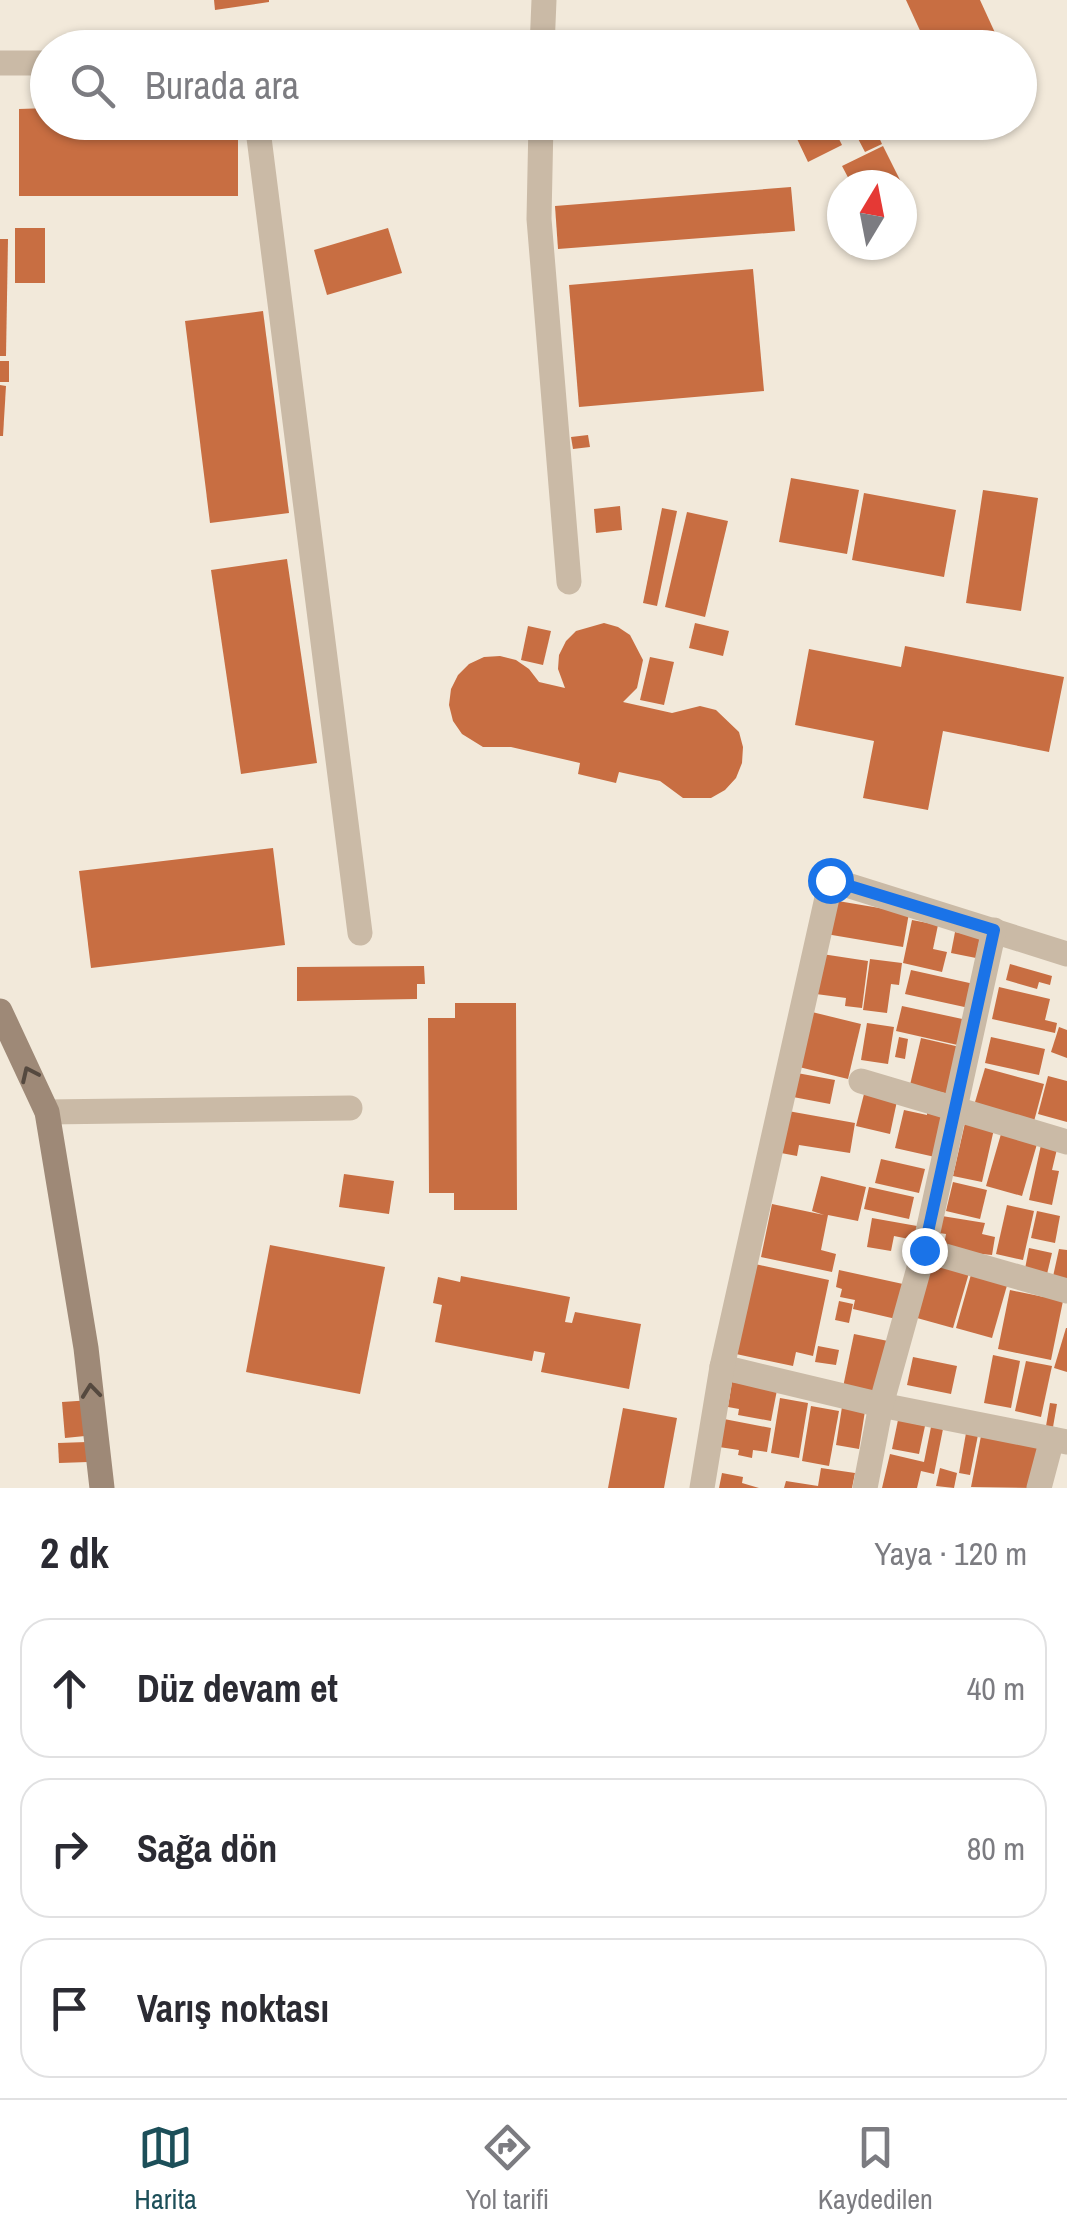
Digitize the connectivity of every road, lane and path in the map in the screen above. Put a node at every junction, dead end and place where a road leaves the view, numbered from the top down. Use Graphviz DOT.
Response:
graph roads {
  1 [pos="544,0"];
  2 [pos="543,30"];
  3 [pos="0,63"];
  4 [pos="30,63"];
  5 [pos="259,140"];
  6 [pos="541,140"];
  7 [pos="569,582"];
  8 [pos="994,930"];
  9 [pos="360,933"];
  10 [pos="1067,954"];
  11 [pos="0,1011"];
  12 [pos="860,1081"];
  13 [pos="350,1108"];
  14 [pos="953,1111"];
  15 [pos="47,1112"];
  16 [pos="1067,1142"];
  17 [pos="924,1250"];
  18 [pos="1067,1291"];
  19 [pos="722,1367"];
  20 [pos="881,1405"];
  21 [pos="1060,1440"];
  22 [pos="102,1488"];
  23 [pos="702,1488"];
  24 [pos="865,1488"];
  25 [pos="1039,1488"];
  1 -- 2 [label="street"];
  3 -- 4 [label="street"];
  5 -- 9 [label="street"];
  6 -- 7 [label="street"];
  8 -- 10 [label="street"];
  8 -- 14 [label="street"];
  8 -- 19 [label="street"];
  15 -- 11 [label="street, one-way"];
  12 -- 14 [label="street"];
  13 -- 15 [label="street"];
  14 -- 16 [label="street"];
  14 -- 17 [label="street"];
  22 -- 15 [label="street, one-way"];
  17 -- 18 [label="street"];
  17 -- 20 [label="street"];
  19 -- 20 [label="street"];
  19 -- 23 [label="street"];
  20 -- 21 [label="street"];
  20 -- 24 [label="street"];
  21 -- 25 [label="street"];
}
